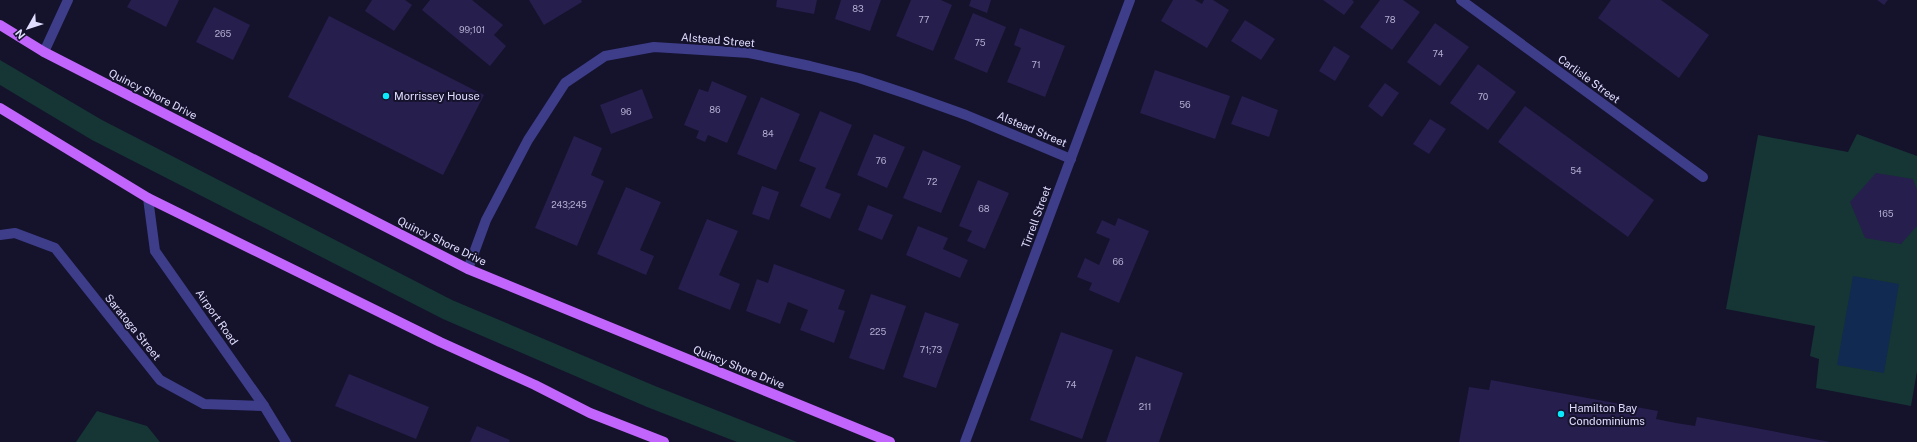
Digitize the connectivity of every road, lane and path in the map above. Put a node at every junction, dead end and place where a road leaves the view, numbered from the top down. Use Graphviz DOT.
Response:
graph roads {
  1 [pos="68,0"];
  2 [pos="1130,0"];
  3 [pos="1460,0"];
  4 [pos="0,25"];
  5 [pos="44,52"];
  6 [pos="0,108"];
  7 [pos="1071,159"];
  8 [pos="1703,177"];
  9 [pos="148,198"];
  10 [pos="0,236"];
  11 [pos="468,269"];
  12 [pos="264,406"];
  13 [pos="288,441"];
  14 [pos="664,442"];
  15 [pos="890,442"];
  16 [pos="965,442"];
  1 -- 5 [label="street"];
  2 -- 7 [label="street, Tirrell Street"];
  3 -- 8 [label="street, Carlisle Street"];
  4 -- 5 [label="main road, Quincy Shore Drive"];
  5 -- 11 [label="main road, Quincy Shore Drive"];
  6 -- 9 [label="main road"];
  7 -- 11 [label="street, Alstead Street"];
  7 -- 16 [label="street, Tirrell Street"];
  9 -- 12 [label="street, Airport Road"];
  9 -- 14 [label="main road"];
  10 -- 12 [label="street, Saratoga Street"];
  11 -- 15 [label="main road, Quincy Shore Drive"];
  12 -- 13 [label="street, Airport Road"];
}
